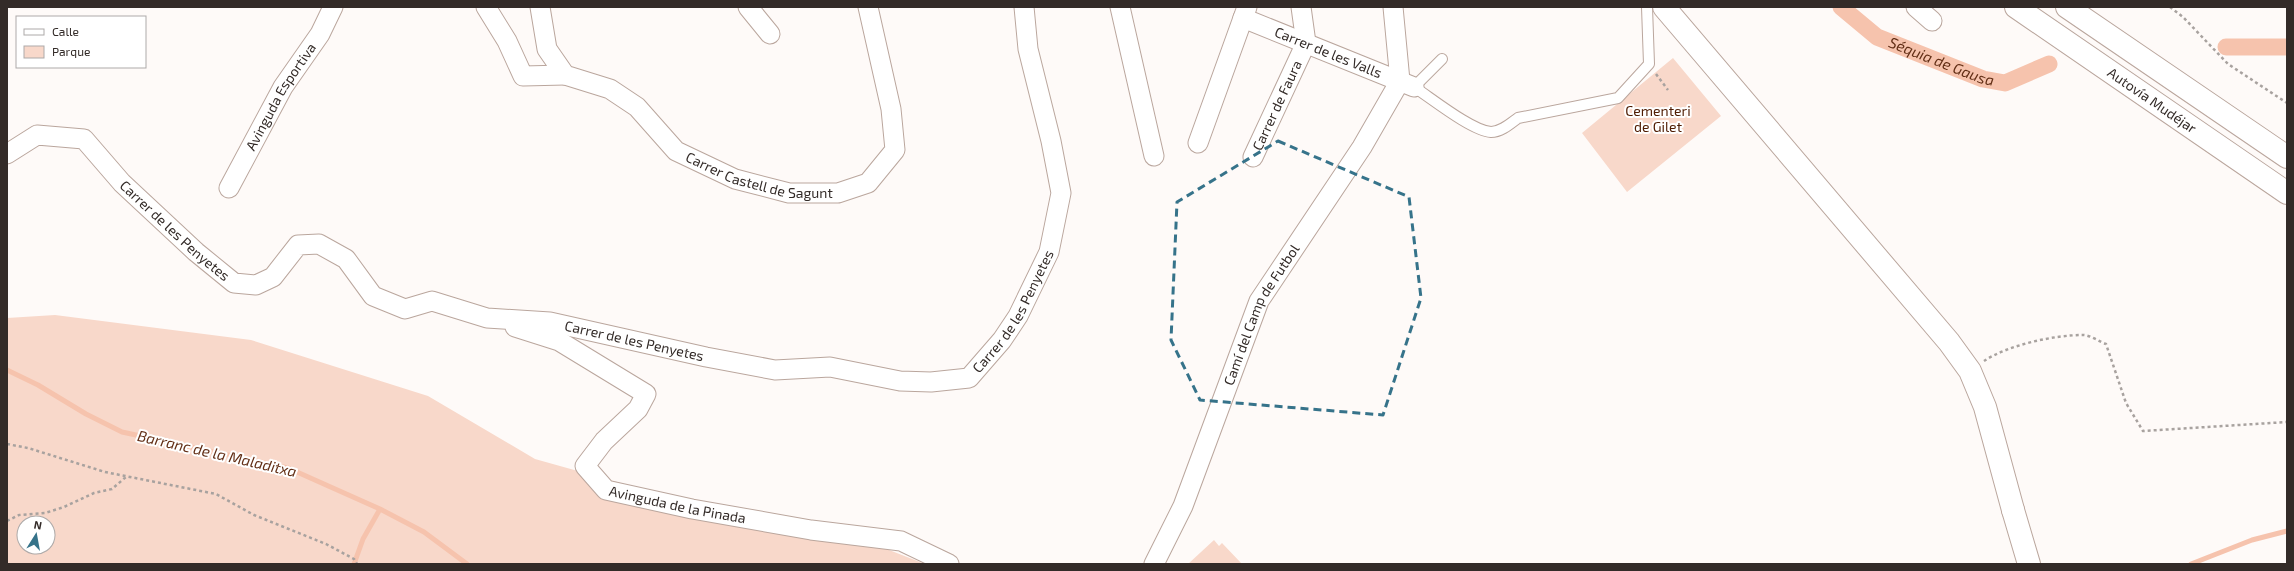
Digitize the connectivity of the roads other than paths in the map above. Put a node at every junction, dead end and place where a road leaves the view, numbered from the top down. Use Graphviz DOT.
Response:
graph roads {
  1 [pos="333,7"];
  2 [pos="486,7"];
  3 [pos="540,7"];
  4 [pos="748,7"];
  5 [pos="868,7"];
  6 [pos="1024,7"];
  7 [pos="1120,7"];
  8 [pos="1301,7"];
  9 [pos="1393,7"];
  10 [pos="1647,7"];
  11 [pos="1664,7"];
  12 [pos="1916,7"];
  13 [pos="2016,7"];
  14 [pos="2067,7"];
  15 [pos="1245,12"];
  16 [pos="1932,21"];
  17 [pos="770,34"];
  18 [pos="1306,43"];
  19 [pos="1442,59"];
  20 [pos="565,75"];
  21 [pos="1407,84"];
  22 [pos="1198,143"];
  23 [pos="7,154"];
  24 [pos="1154,156"];
  25 [pos="1253,157"];
  26 [pos="2287,157"];
  27 [pos="229,188"];
  28 [pos="2287,193"];
  29 [pos="487,318"];
  30 [pos="949,564"];
  31 [pos="1154,564"];
  32 [pos="2029,564"];
  1 -- 27 [label="street, Avinguda Esportiva"];
  2 -- 20 [label="street, Carrer Castell de Sagunt"];
  3 -- 20 [label="street"];
  4 -- 17 [label="street"];
  5 -- 20 [label="street, Carrer Castell de Sagunt"];
  6 -- 29 [label="street, Carrer de les Penyetes"];
  7 -- 24 [label="street"];
  8 -- 18 [label="street, Carrer de Faura"];
  9 -- 21 [label="street"];
  10 -- 21 [label="lane"];
  11 -- 32 [label="main road"];
  12 -- 16 [label="street"];
  13 -- 28 [label="main road, Autovía Mudéjar"];
  14 -- 26 [label="main road, Autovía Mudéjar"];
  15 -- 18 [label="street, Carrer de les Valls"];
  15 -- 22 [label="street"];
  18 -- 21 [label="street, Carrer de les Valls"];
  18 -- 25 [label="street, Carrer de Faura"];
  19 -- 21 [label="lane"];
  21 -- 31 [label="street, Camí del Camp de Futbol"];
  23 -- 29 [label="street, Carrer de les Penyetes"];
  29 -- 30 [label="street, Avinguda de la Pinada"];
}
